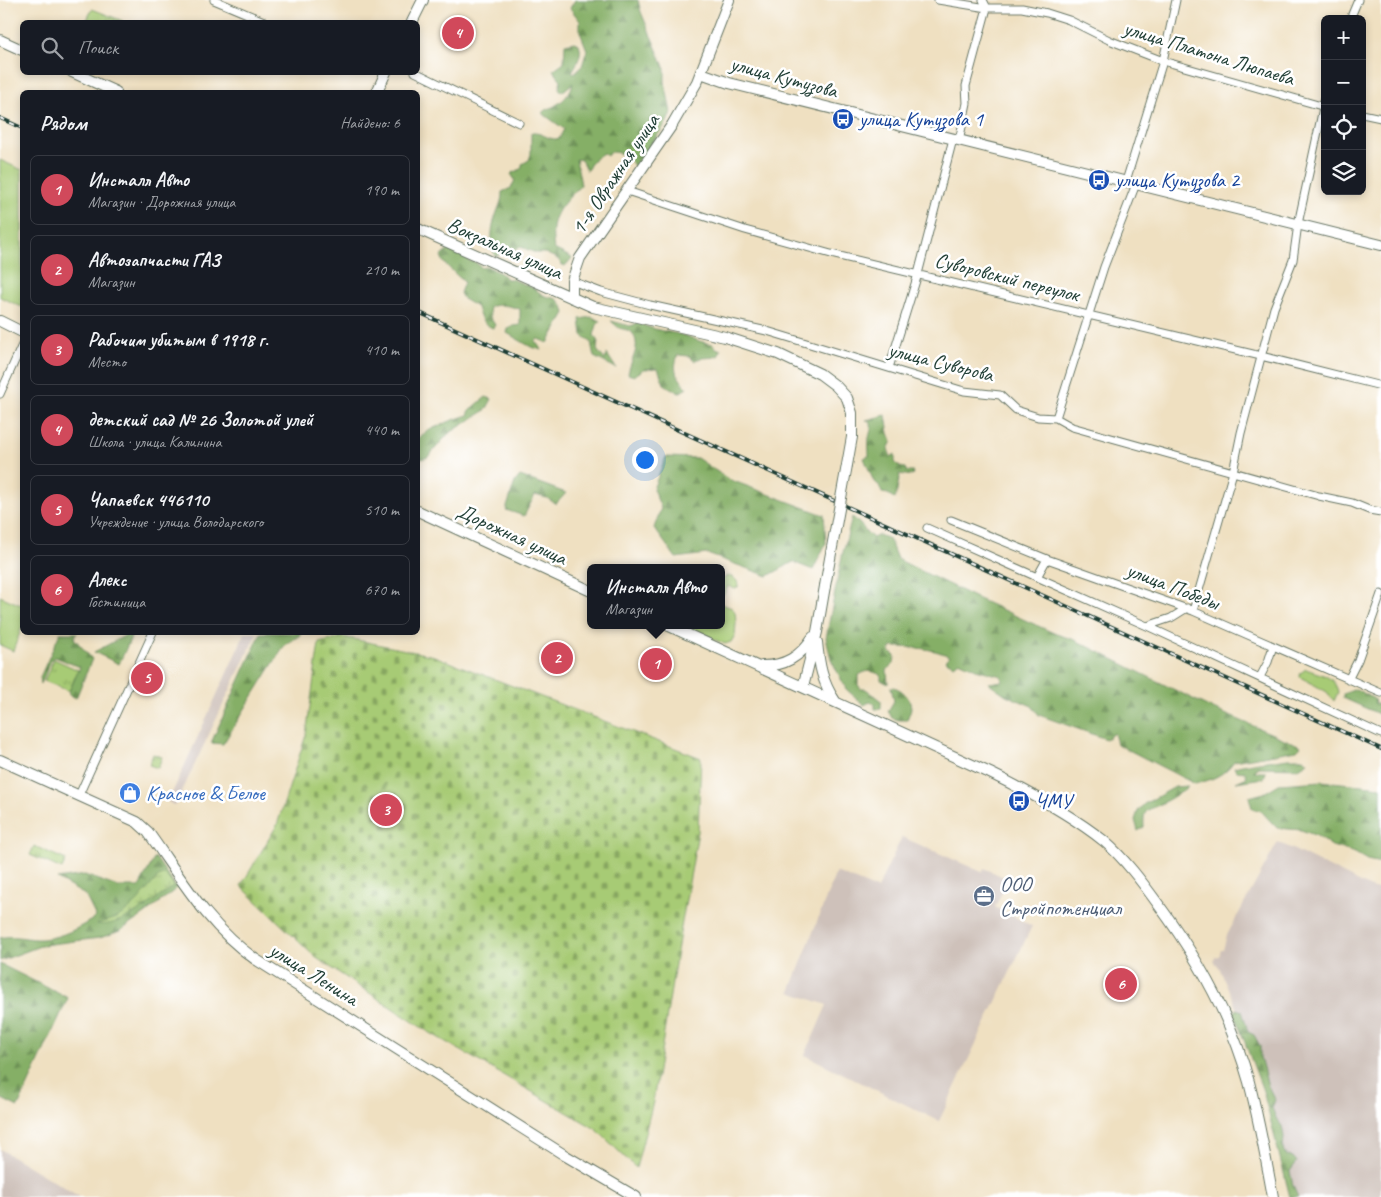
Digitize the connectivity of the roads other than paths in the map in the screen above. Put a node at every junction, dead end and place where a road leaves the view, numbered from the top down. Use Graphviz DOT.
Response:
graph roads {
  1 [pos="214,0"];
  2 [pos="423,0"];
  3 [pos="729,0"];
  4 [pos="938,0"];
  5 [pos="983,0"];
  6 [pos="1176,0"];
  7 [pos="1358,0"];
  8 [pos="987,8"];
  9 [pos="1352,15"];
  10 [pos="261,20"];
  11 [pos="413,20"];
  12 [pos="0,40"];
  13 [pos="20,49"];
  14 [pos="1163,60"];
  15 [pos="701,73"];
  16 [pos="420,74"];
  17 [pos="79,75"];
  18 [pos="384,75"];
  19 [pos="112,90"];
  20 [pos="378,90"];
  21 [pos="1321,103"];
  22 [pos="1324,105"];
  23 [pos="1366,115"];
  24 [pos="1381,118"];
  25 [pos="520,123"];
  26 [pos="956,140"];
  27 [pos="1131,183"];
  28 [pos="627,191"];
  29 [pos="1298,224"];
  30 [pos="420,230"];
  31 [pos="1381,245"];
  32 [pos="918,274"];
  33 [pos="572,281"];
  34 [pos="574,299"];
  35 [pos="1090,316"];
  36 [pos="0,321"];
  37 [pos="20,331"];
  38 [pos="20,349"];
  39 [pos="1261,356"];
  40 [pos="889,368"];
  41 [pos="1381,386"];
  42 [pos="0,394"];
  43 [pos="1056,418"];
  44 [pos="1234,472"];
  45 [pos="420,512"];
  46 [pos="1381,512"];
  47 [pos="951,520"];
  48 [pos="927,528"];
  49 [pos="1047,559"];
  50 [pos="1037,576"];
  51 [pos="587,588"];
  52 [pos="1381,594"];
  53 [pos="1190,610"];
  54 [pos="1147,626"];
  55 [pos="675,629"];
  56 [pos="817,632"];
  57 [pos="152,635"];
  58 [pos="1272,646"];
  59 [pos="757,666"];
  60 [pos="1260,677"];
  61 [pos="1348,680"];
  62 [pos="803,687"];
  63 [pos="1381,693"];
  64 [pos="835,702"];
  65 [pos="1381,734"];
  66 [pos="0,760"];
  67 [pos="79,795"];
  68 [pos="636,1197"];
  69 [pos="1273,1197"];
  1 -- 10 [label="street"];
  2 -- 11 [label="street"];
  3 -- 15 [label="street, 1-я Овражная улица"];
  4 -- 8 [label="street, улица Платона Люпаева"];
  5 -- 8 [label="street"];
  6 -- 14 [label="street"];
  7 -- 9 [label="street"];
  8 -- 14 [label="street, улица Платона Люпаева"];
  8 -- 26 [label="street"];
  12 -- 13 [label="street"];
  14 -- 21 [label="street, улица Платона Люпаева"];
  14 -- 27 [label="street"];
  15 -- 26 [label="street, улица Кутузова"];
  15 -- 28 [label="street, 1-я Овражная улица"];
  16 -- 25 [label="street"];
  17 -- 19 [label="street"];
  18 -- 20 [label="street"];
  22 -- 29 [label="street"];
  23 -- 24 [label="street"];
  26 -- 27 [label="street, улица Кутузова"];
  26 -- 32 [label="street"];
  27 -- 29 [label="street, улица Кутузова"];
  27 -- 35 [label="street"];
  28 -- 32 [label="street, Суворовский переулок"];
  28 -- 33 [label="street, 1-я Овражная улица"];
  29 -- 31 [label="street, улица Кутузова"];
  29 -- 39 [label="street"];
  30 -- 34 [label="street, Вокзальная улица"];
  32 -- 35 [label="street, Суворовский переулок"];
  32 -- 40 [label="street"];
  33 -- 34 [label="street, 1-я Овражная улица"];
  33 -- 40 [label="street, улица Суворова"];
  34 -- 56 [label="street, Вокзальная улица, bridge"];
  35 -- 39 [label="street, Суворовский переулок"];
  35 -- 43 [label="street"];
  36 -- 37 [label="street"];
  38 -- 42 [label="street"];
  39 -- 41 [label="street, Суворовский переулок"];
  39 -- 44 [label="street"];
  40 -- 43 [label="street, улица Суворова"];
  43 -- 44 [label="street, улица Суворова"];
  44 -- 46 [label="street, улица Суворова"];
  44 -- 53 [label="street"];
  45 -- 51 [label="street, Дорожная улица"];
  47 -- 49 [label="street, улица Победы"];
  48 -- 50 [label="street"];
  49 -- 50 [label="street"];
  49 -- 53 [label="street, улица Победы"];
  50 -- 54 [label="street"];
  52 -- 61 [label="street"];
  53 -- 54 [label="street"];
  53 -- 58 [label="street, улица Победы"];
  54 -- 60 [label="street"];
  55 -- 59 [label="street"];
  56 -- 59 [label="street"];
  56 -- 62 [label="street"];
  56 -- 64 [label="street"];
  57 -- 67 [label="street"];
  58 -- 60 [label="street"];
  58 -- 61 [label="street, улица Победы"];
  59 -- 62 [label="street"];
  60 -- 65 [label="street"];
  61 -- 63 [label="street, улица Победы"];
  62 -- 64 [label="street"];
  64 -- 69 [label="street"];
  66 -- 67 [label="street, улица Ленина"];
  67 -- 68 [label="street, улица Ленина"];
}
